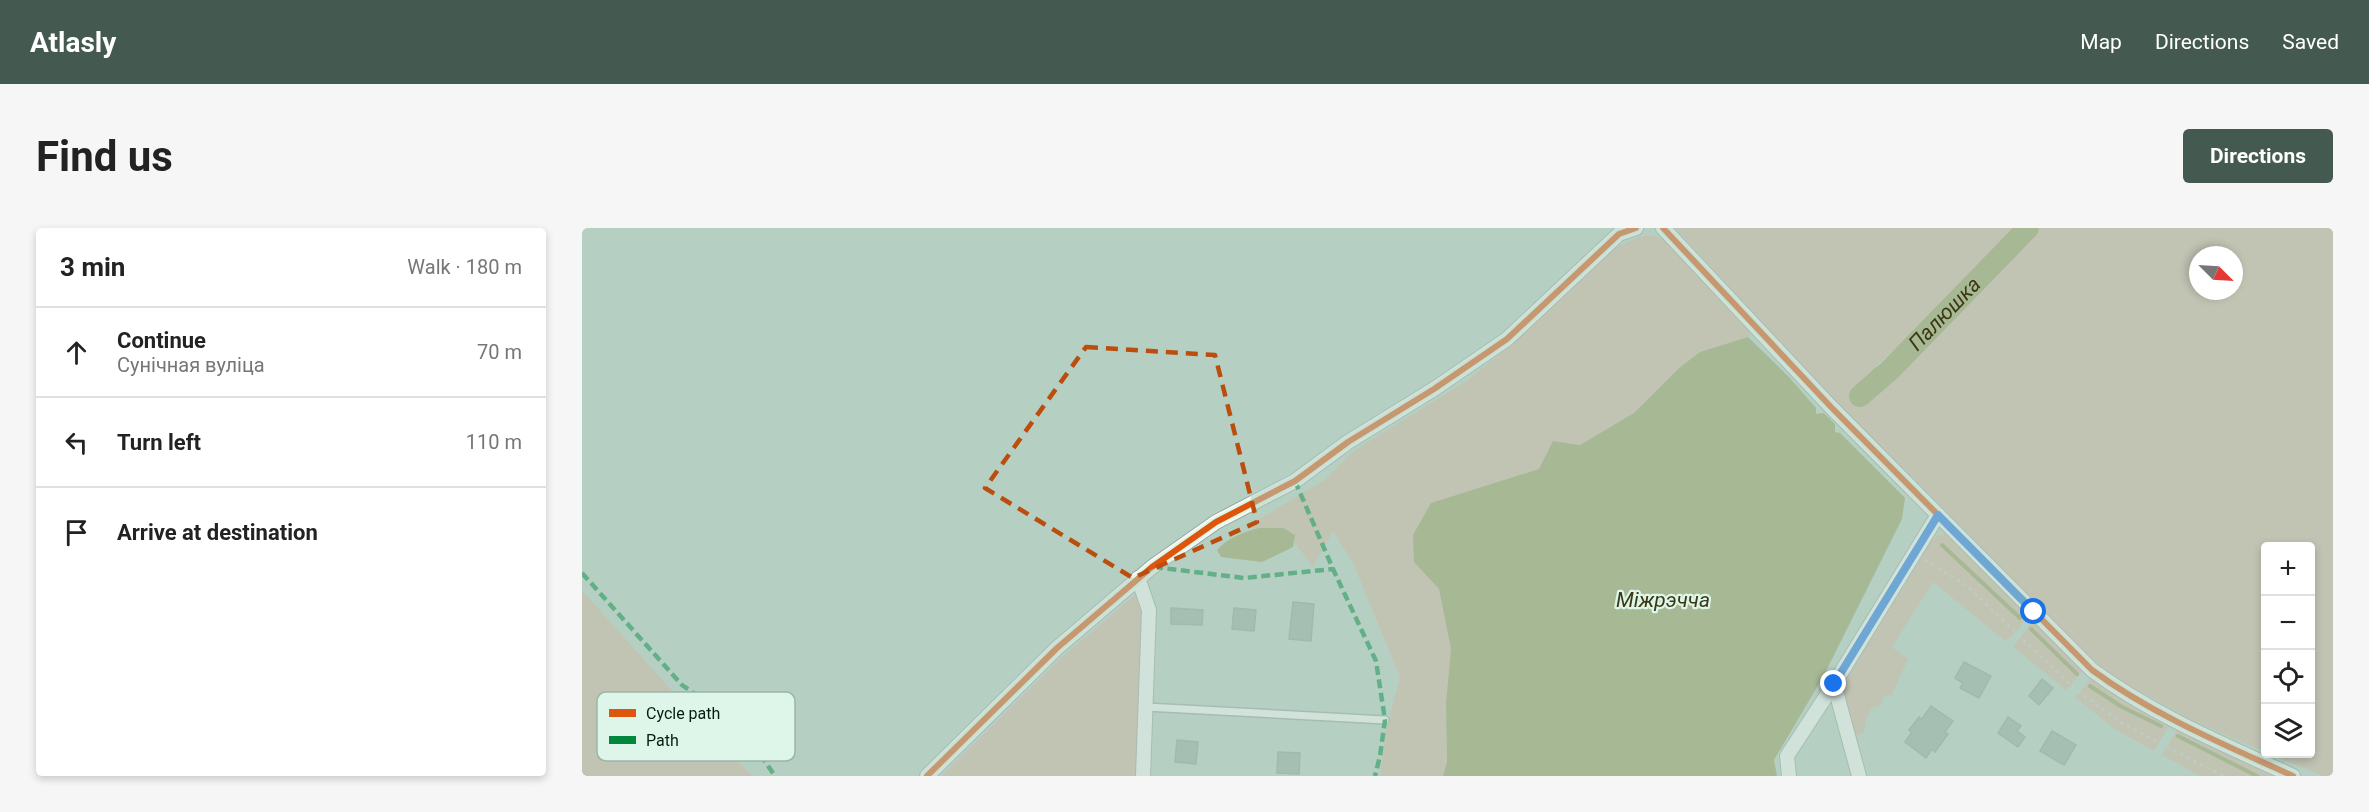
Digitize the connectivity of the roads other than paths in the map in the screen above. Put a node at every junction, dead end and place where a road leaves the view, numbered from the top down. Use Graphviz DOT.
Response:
graph roads {
  1 [pos="1635,228"];
  2 [pos="1663,228"];
  3 [pos="1938,515"];
  4 [pos="1138,578"];
  5 [pos="1834,684"];
  6 [pos="1146,707"];
  7 [pos="1385,720"];
  8 [pos="927,776"];
  9 [pos="1143,776"];
  10 [pos="1788,776"];
  11 [pos="1859,776"];
  12 [pos="2293,776"];
  1 -- 4 [label="street"];
  2 -- 3 [label="street"];
  3 -- 5 [label="street"];
  3 -- 12 [label="street"];
  4 -- 6 [label="street"];
  4 -- 8 [label="street"];
  5 -- 10 [label="street"];
  5 -- 11 [label="street"];
  6 -- 7 [label="lane"];
  6 -- 9 [label="street"];
}
